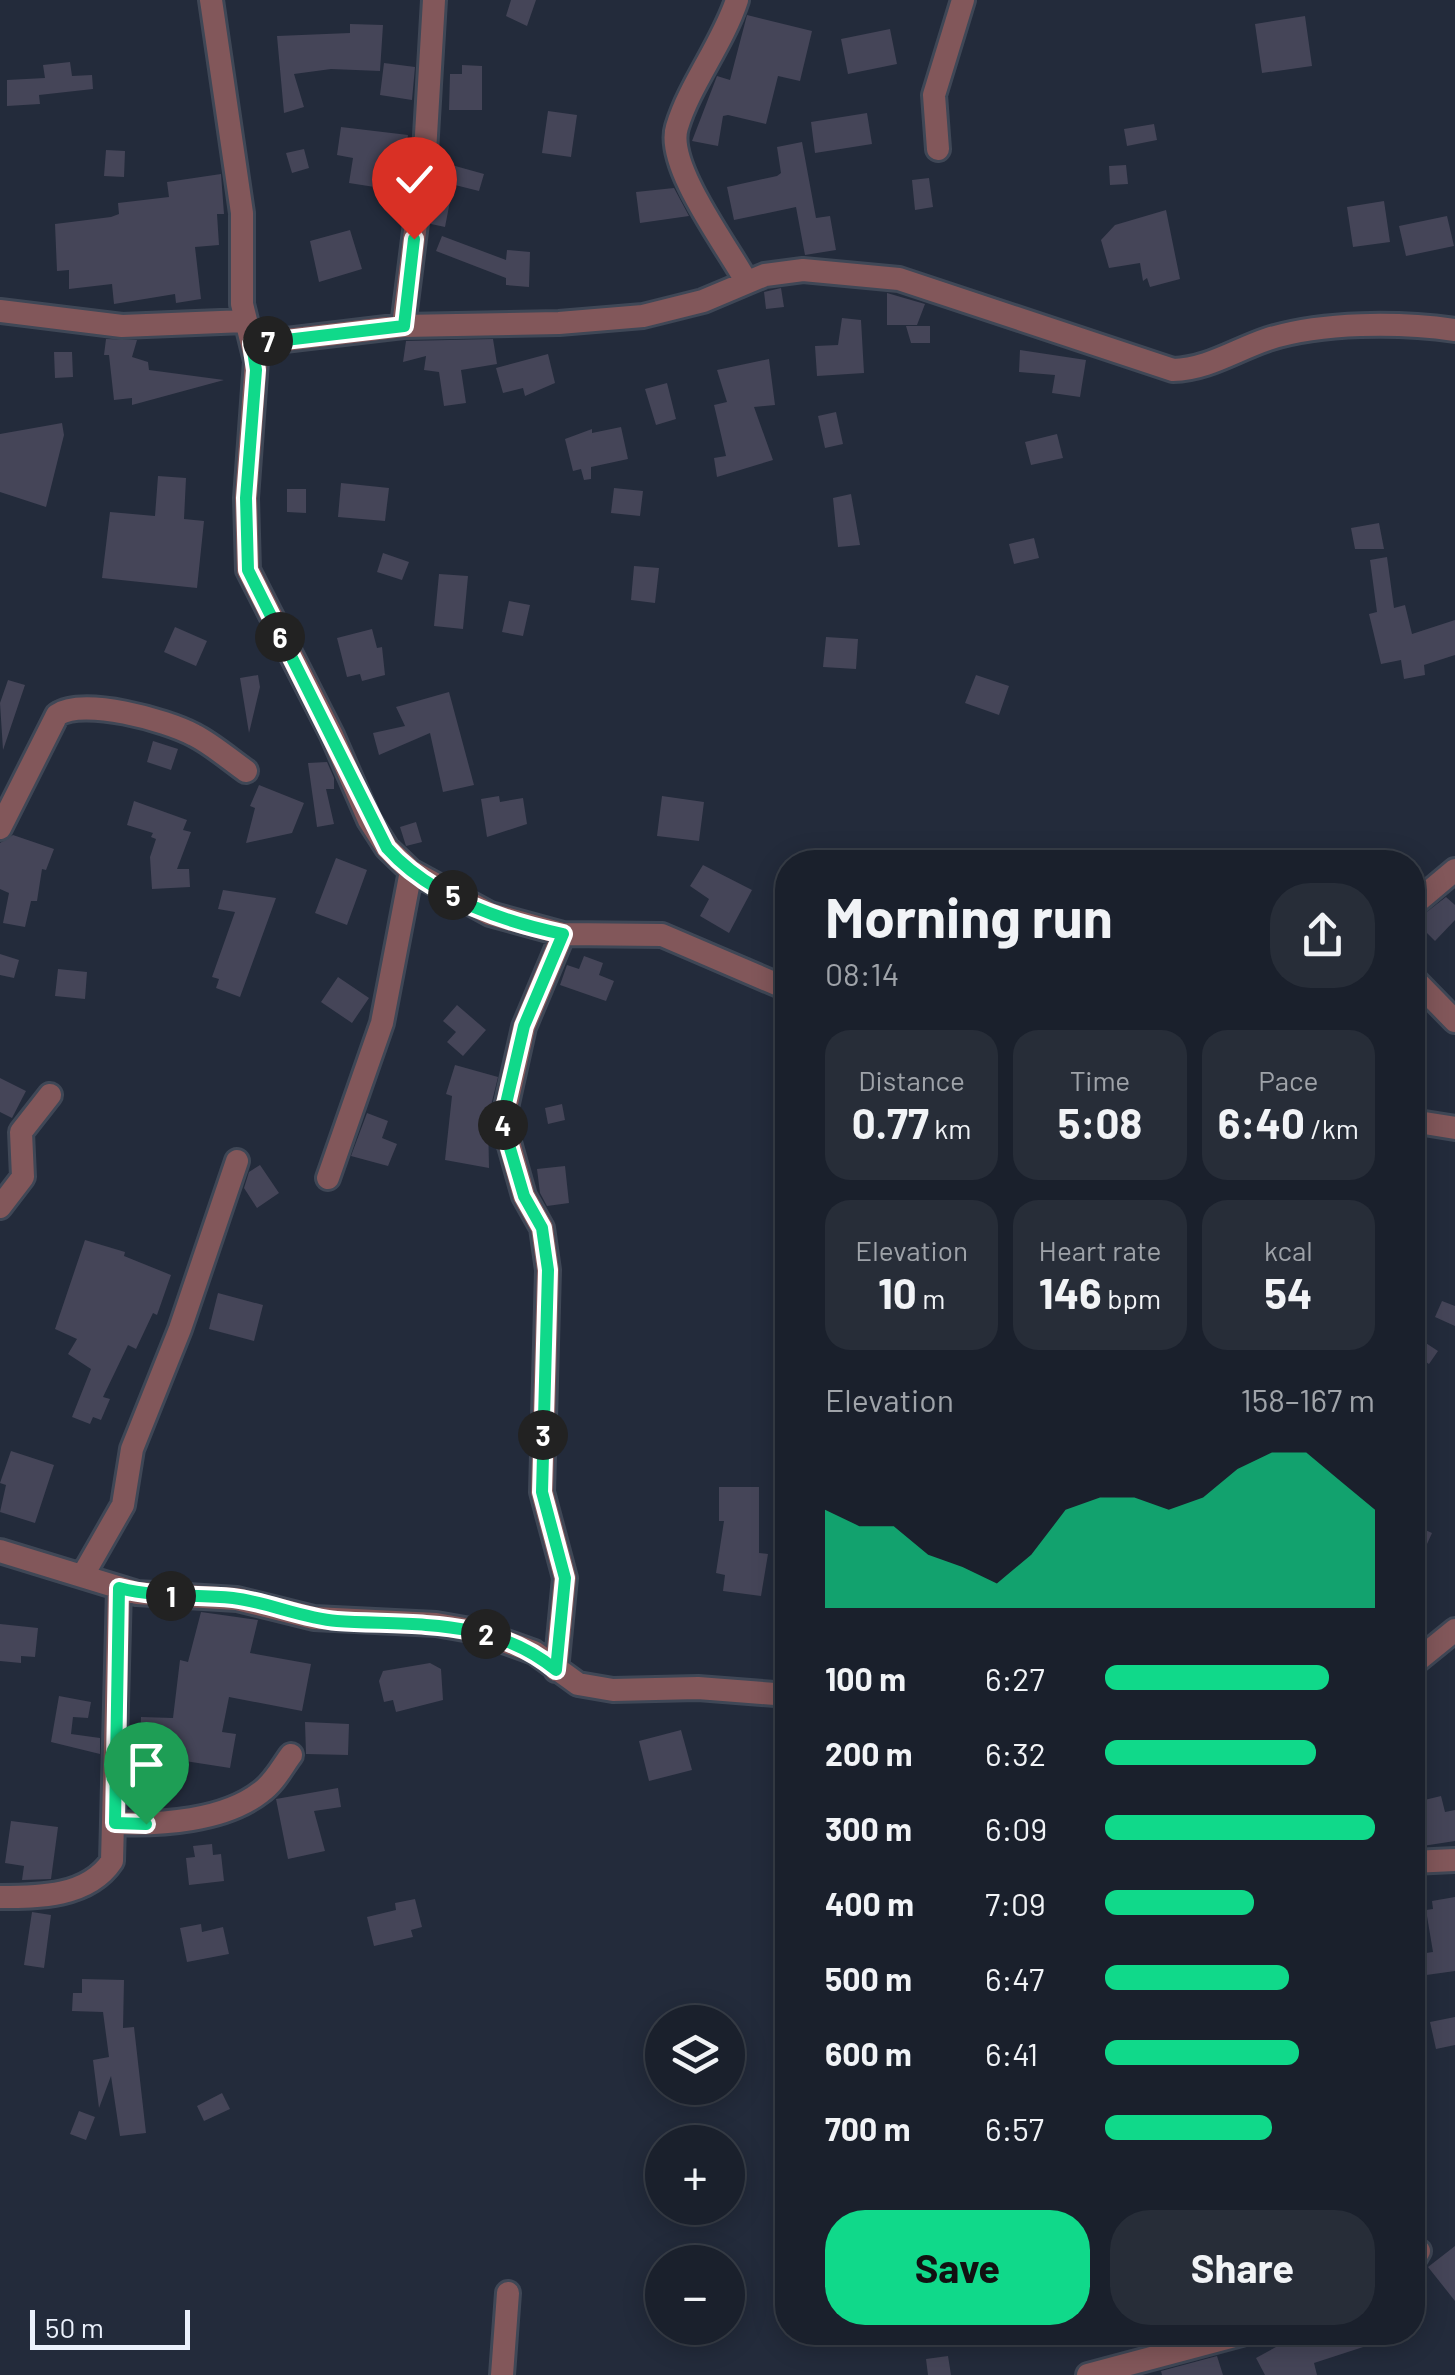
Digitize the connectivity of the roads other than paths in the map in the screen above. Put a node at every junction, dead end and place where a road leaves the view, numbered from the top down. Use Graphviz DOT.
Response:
graph roads {
  1 [pos="211,0"];
  2 [pos="434,0"];
  3 [pos="737,0"];
  4 [pos="962,0"];
  5 [pos="938,149"];
  6 [pos="746,281"];
  7 [pos="0,312"];
  8 [pos="245,320"];
  9 [pos="404,326"];
  10 [pos="1455,330"];
  11 [pos="252,344"];
  12 [pos="246,770"];
  13 [pos="0,828"];
  14 [pos="1455,870"];
  15 [pos="411,871"];
  16 [pos="1425,895"];
  17 [pos="563,934"];
  18 [pos="775,984"];
  19 [pos="1425,991"];
  20 [pos="1455,1022"];
  21 [pos="50,1094"];
  22 [pos="1425,1123"];
  23 [pos="1455,1128"];
  24 [pos="237,1162"];
  25 [pos="328,1178"];
  26 [pos="0,1207"];
  27 [pos="0,1551"];
  28 [pos="83,1575"];
  29 [pos="119,1588"];
  30 [pos="1455,1630"];
  31 [pos="1425,1654"];
  32 [pos="556,1670"];
  33 [pos="775,1694"];
  34 [pos="291,1755"];
  35 [pos="115,1823"];
  36 [pos="1455,1860"];
  37 [pos="1425,1861"];
  38 [pos="0,1897"];
  39 [pos="508,2293"];
  40 [pos="1200,2345"];
  41 [pos="502,2375"];
  42 [pos="1088,2375"];
  1 -- 8 [label="street"];
  2 -- 9 [label="street"];
  3 -- 6 [label="street"];
  4 -- 5 [label="street"];
  6 -- 9 [label="street"];
  6 -- 10 [label="street"];
  7 -- 8 [label="street"];
  8 -- 11 [label="street"];
  9 -- 11 [label="street"];
  11 -- 15 [label="street"];
  12 -- 13 [label="street"];
  14 -- 16 [label="street"];
  15 -- 17 [label="street"];
  15 -- 25 [label="street"];
  17 -- 18 [label="street"];
  17 -- 32 [label="street"];
  19 -- 20 [label="street"];
  21 -- 26 [label="street"];
  22 -- 23 [label="street"];
  24 -- 28 [label="street"];
  27 -- 28 [label="street"];
  28 -- 29 [label="street"];
  29 -- 32 [label="street"];
  29 -- 35 [label="street"];
  30 -- 31 [label="street"];
  32 -- 33 [label="street"];
  34 -- 35 [label="street"];
  35 -- 38 [label="street"];
  36 -- 37 [label="street"];
  39 -- 41 [label="street"];
  40 -- 42 [label="street"];
}
